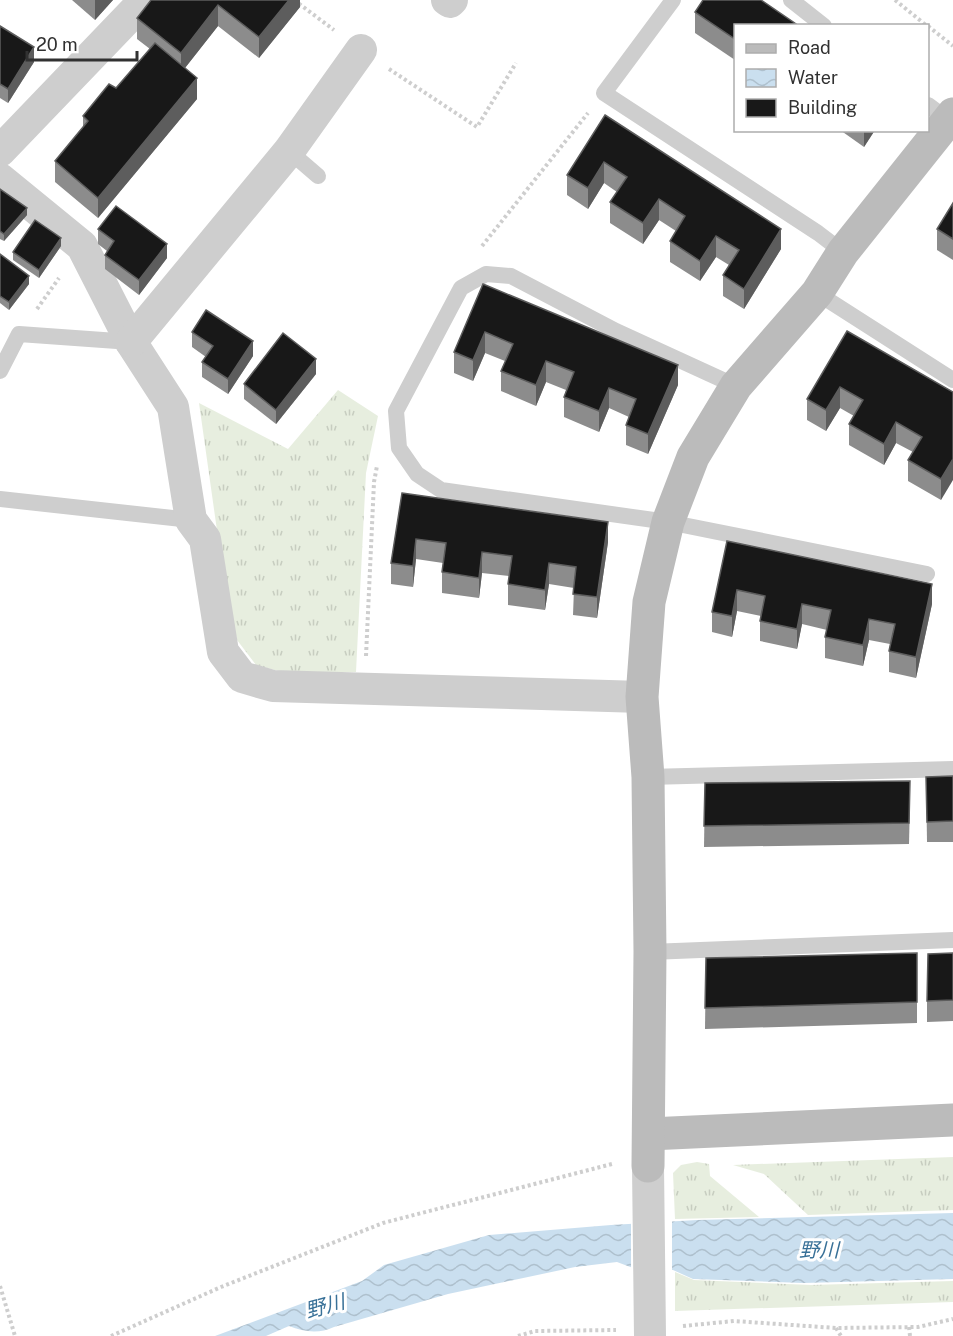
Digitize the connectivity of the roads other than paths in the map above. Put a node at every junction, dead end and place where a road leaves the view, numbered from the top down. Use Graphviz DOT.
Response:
graph roads {
  1 [pos="145,0"];
  2 [pos="447,0"];
  3 [pos="452,0"];
  4 [pos="673,0"];
  5 [pos="790,0"];
  6 [pos="821,24"];
  7 [pos="360,50"];
  8 [pos="943,113"];
  9 [pos="0,151"];
  10 [pos="289,151"];
  11 [pos="318,176"];
  12 [pos="0,178"];
  13 [pos="843,252"];
  14 [pos="817,293"];
  15 [pos="131,342"];
  16 [pos="0,370"];
  17 [pos="953,380"];
  18 [pos="736,386"];
  19 [pos="0,499"];
  20 [pos="191,520"];
  21 [pos="668,522"];
  22 [pos="927,574"];
  23 [pos="642,697"];
  24 [pos="953,769"];
  25 [pos="648,777"];
  26 [pos="953,940"];
  27 [pos="650,951"];
  28 [pos="953,1120"];
  29 [pos="648,1152"];
  30 [pos="650,1325"];
  1 -- 9 [label="street"];
  2 -- 3 [label="street"];
  4 -- 13 [label="lane"];
  5 -- 6 [label="lane"];
  7 -- 10 [label="street"];
  8 -- 13 [label="street"];
  10 -- 11 [label="lane"];
  10 -- 15 [label="street"];
  12 -- 15 [label="street"];
  13 -- 14 [label="street"];
  14 -- 17 [label="lane"];
  14 -- 18 [label="street"];
  15 -- 16 [label="lane"];
  15 -- 20 [label="street"];
  18 -- 21 [label="street"];
  18 -- 21 [label="lane"];
  19 -- 20 [label="lane"];
  20 -- 23 [label="street"];
  21 -- 22 [label="lane"];
  21 -- 23 [label="street"];
  23 -- 25 [label="street"];
  24 -- 25 [label="lane"];
  25 -- 27 [label="street"];
  26 -- 27 [label="lane"];
  27 -- 29 [label="street"];
  28 -- 29 [label="street"];
  29 -- 30 [label="street"];
}
